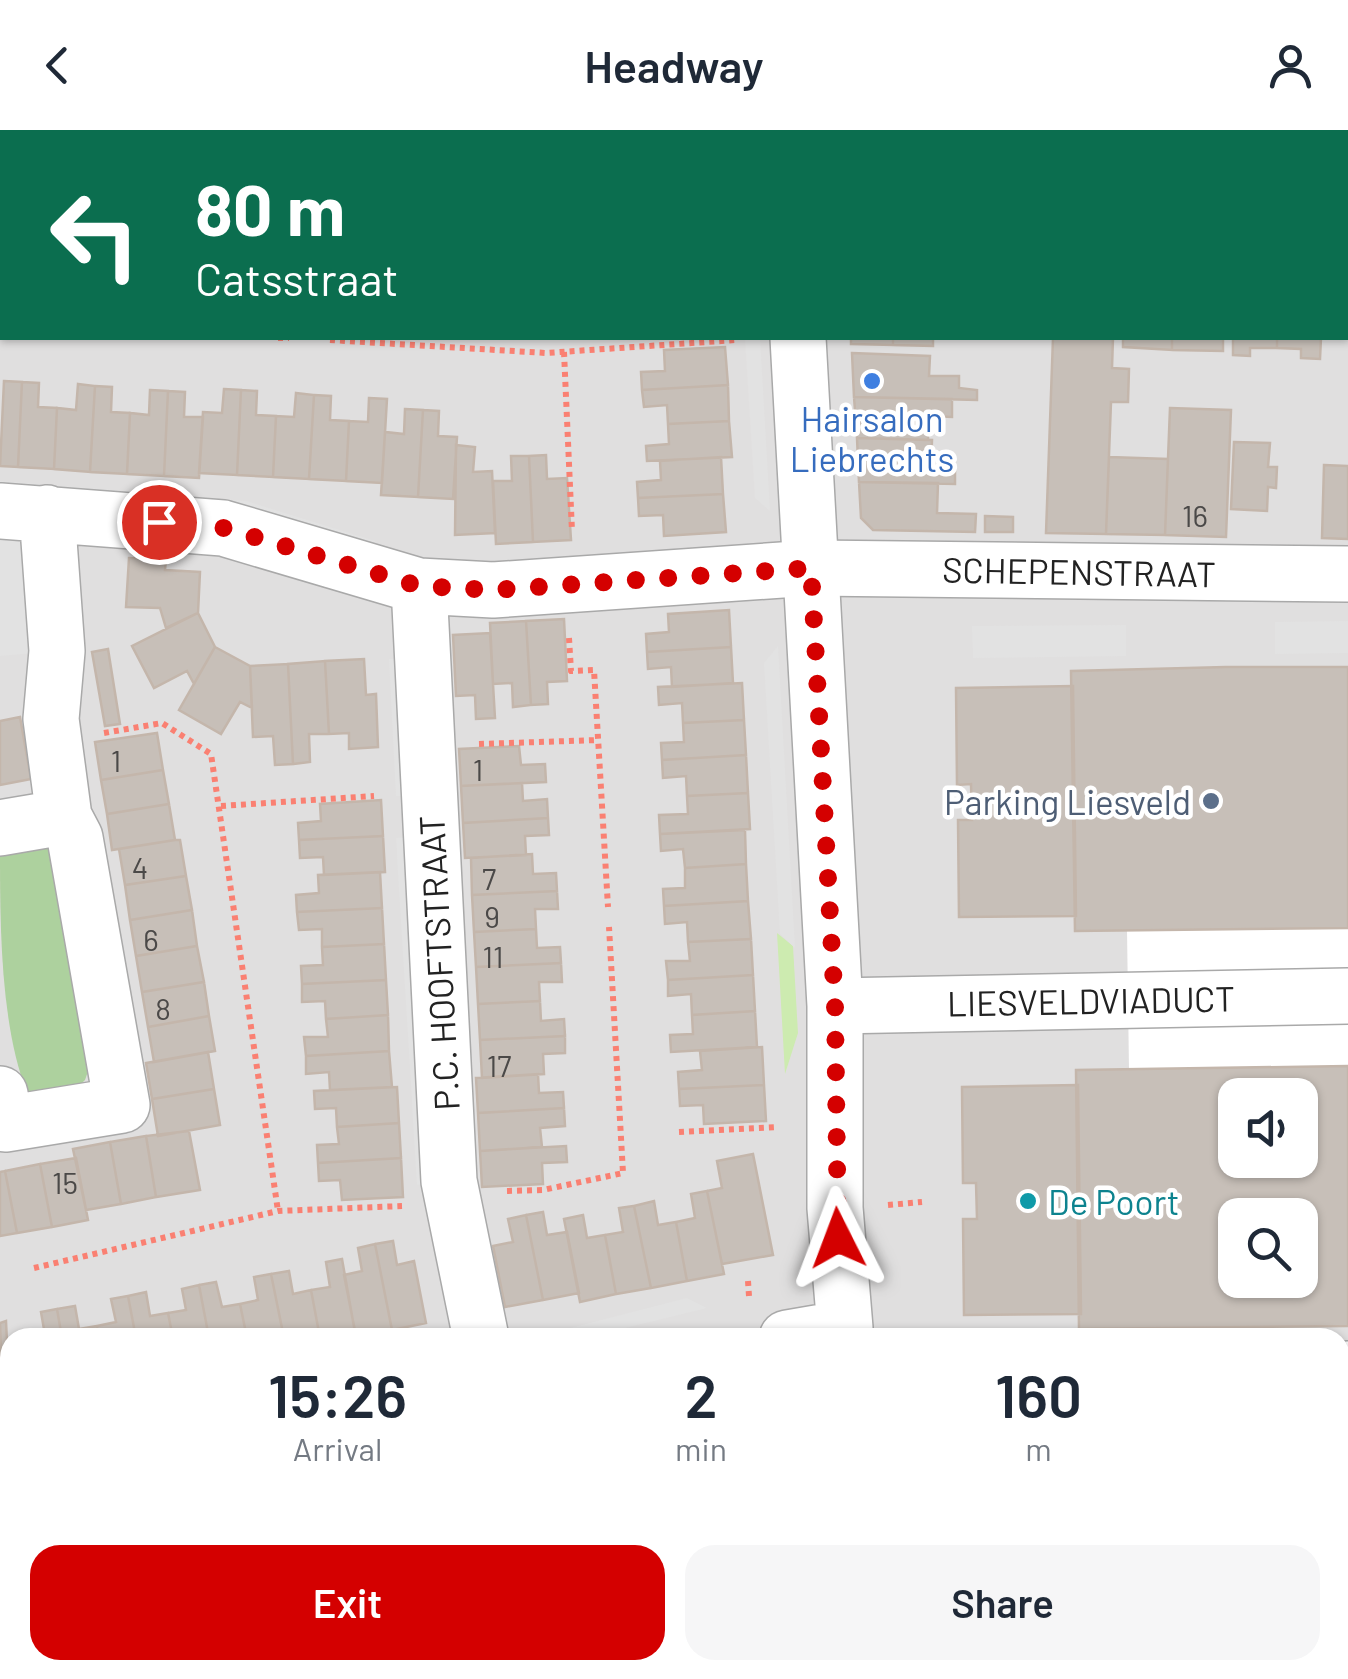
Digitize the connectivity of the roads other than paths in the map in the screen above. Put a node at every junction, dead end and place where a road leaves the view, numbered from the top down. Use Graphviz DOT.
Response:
graph roads {
  1 [pos="798,340"];
  2 [pos="23,512"];
  3 [pos="811,568"];
  4 [pos="1348,574"];
  5 [pos="419,586"];
  6 [pos="64,817"];
  7 [pos="0,828"];
  8 [pos="1348,996"];
  9 [pos="835,1006"];
  10 [pos="0,1094"];
  11 [pos="479,1328"];
  12 [pos="846,1328"];
  1 -- 3 [label="street"];
  2 -- 5 [label="street, SCHEPENSTRAAT"];
  2 -- 6 [label="street"];
  3 -- 4 [label="street, SCHEPENSTRAAT"];
  3 -- 5 [label="street, SCHEPENSTRAAT"];
  3 -- 9 [label="street"];
  5 -- 11 [label="street, P.C. HOOFTSTRAAT"];
  6 -- 7 [label="street"];
  6 -- 10 [label="street"];
  8 -- 9 [label="street, LIESVELDVIADUCT"];
  9 -- 12 [label="street"];
}
